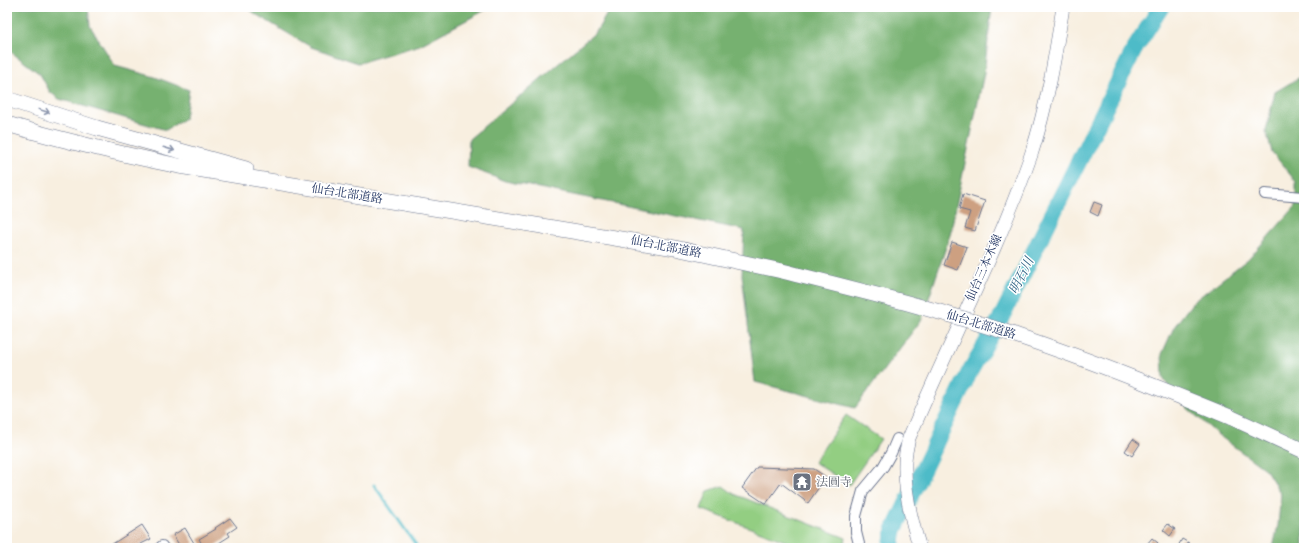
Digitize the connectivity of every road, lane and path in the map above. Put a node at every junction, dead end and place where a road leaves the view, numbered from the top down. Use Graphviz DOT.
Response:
graph roads {
  1 [pos="1063,7"];
  2 [pos="7,99"];
  3 [pos="7,124"];
  4 [pos="1265,194"];
  5 [pos="362,197"];
  6 [pos="1304,197"];
  7 [pos="897,439"];
  8 [pos="1304,450"];
  9 [pos="160,548"];
  10 [pos="164,548"];
  11 [pos="860,548"];
  12 [pos="920,548"];
  1 -- 12 [label="main road, 仙台三本木線"];
  2 -- 5 [label="highway, one-way"];
  3 -- 5 [label="highway, 仙台北部道路"];
  4 -- 6 [label="street"];
  5 -- 8 [label="highway, 仙台北部道路, bridge"];
  7 -- 11 [label="street"];
  9 -- 10 [label="street"];
}
